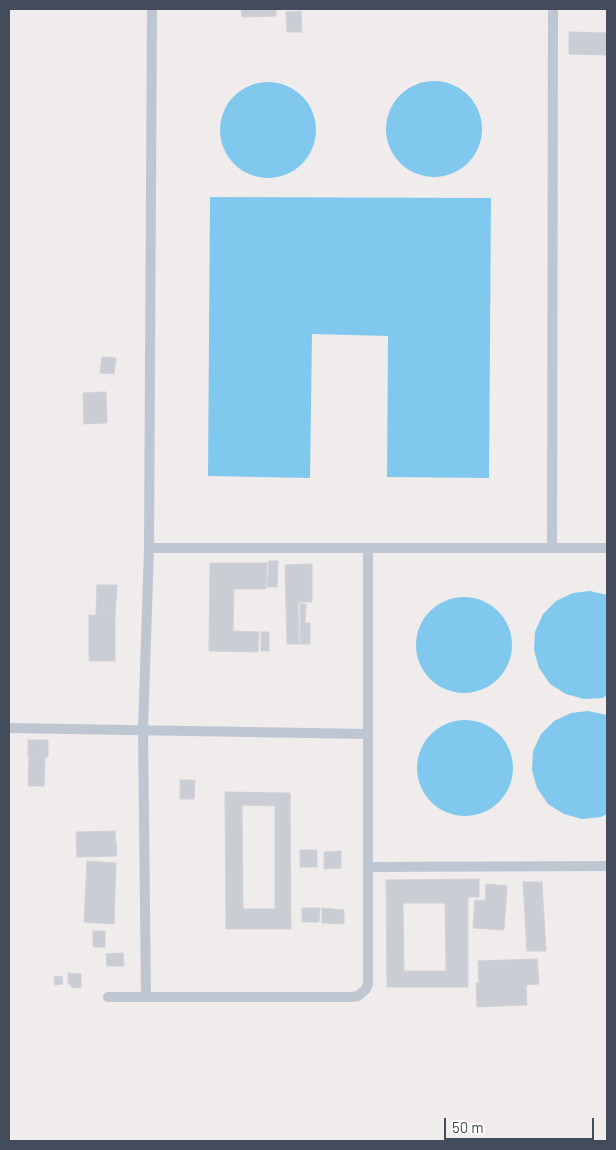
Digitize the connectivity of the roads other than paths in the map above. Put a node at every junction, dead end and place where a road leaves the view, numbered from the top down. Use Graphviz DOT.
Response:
graph roads {
  1 [pos="152,9"];
  2 [pos="553,9"];
  3 [pos="149,548"];
  4 [pos="368,548"];
  5 [pos="552,548"];
  6 [pos="607,548"];
  7 [pos="9,728"];
  8 [pos="143,730"];
  9 [pos="368,734"];
  10 [pos="607,866"];
  11 [pos="368,867"];
  12 [pos="108,997"];
  13 [pos="146,997"];
  1 -- 3 [label="lane"];
  2 -- 5 [label="lane"];
  3 -- 4 [label="lane"];
  3 -- 8 [label="lane"];
  4 -- 5 [label="lane"];
  4 -- 9 [label="lane"];
  5 -- 6 [label="lane"];
  7 -- 8 [label="lane"];
  8 -- 9 [label="lane"];
  8 -- 13 [label="lane"];
  9 -- 11 [label="lane"];
  10 -- 11 [label="lane"];
  11 -- 13 [label="lane"];
  12 -- 13 [label="lane"];
}
